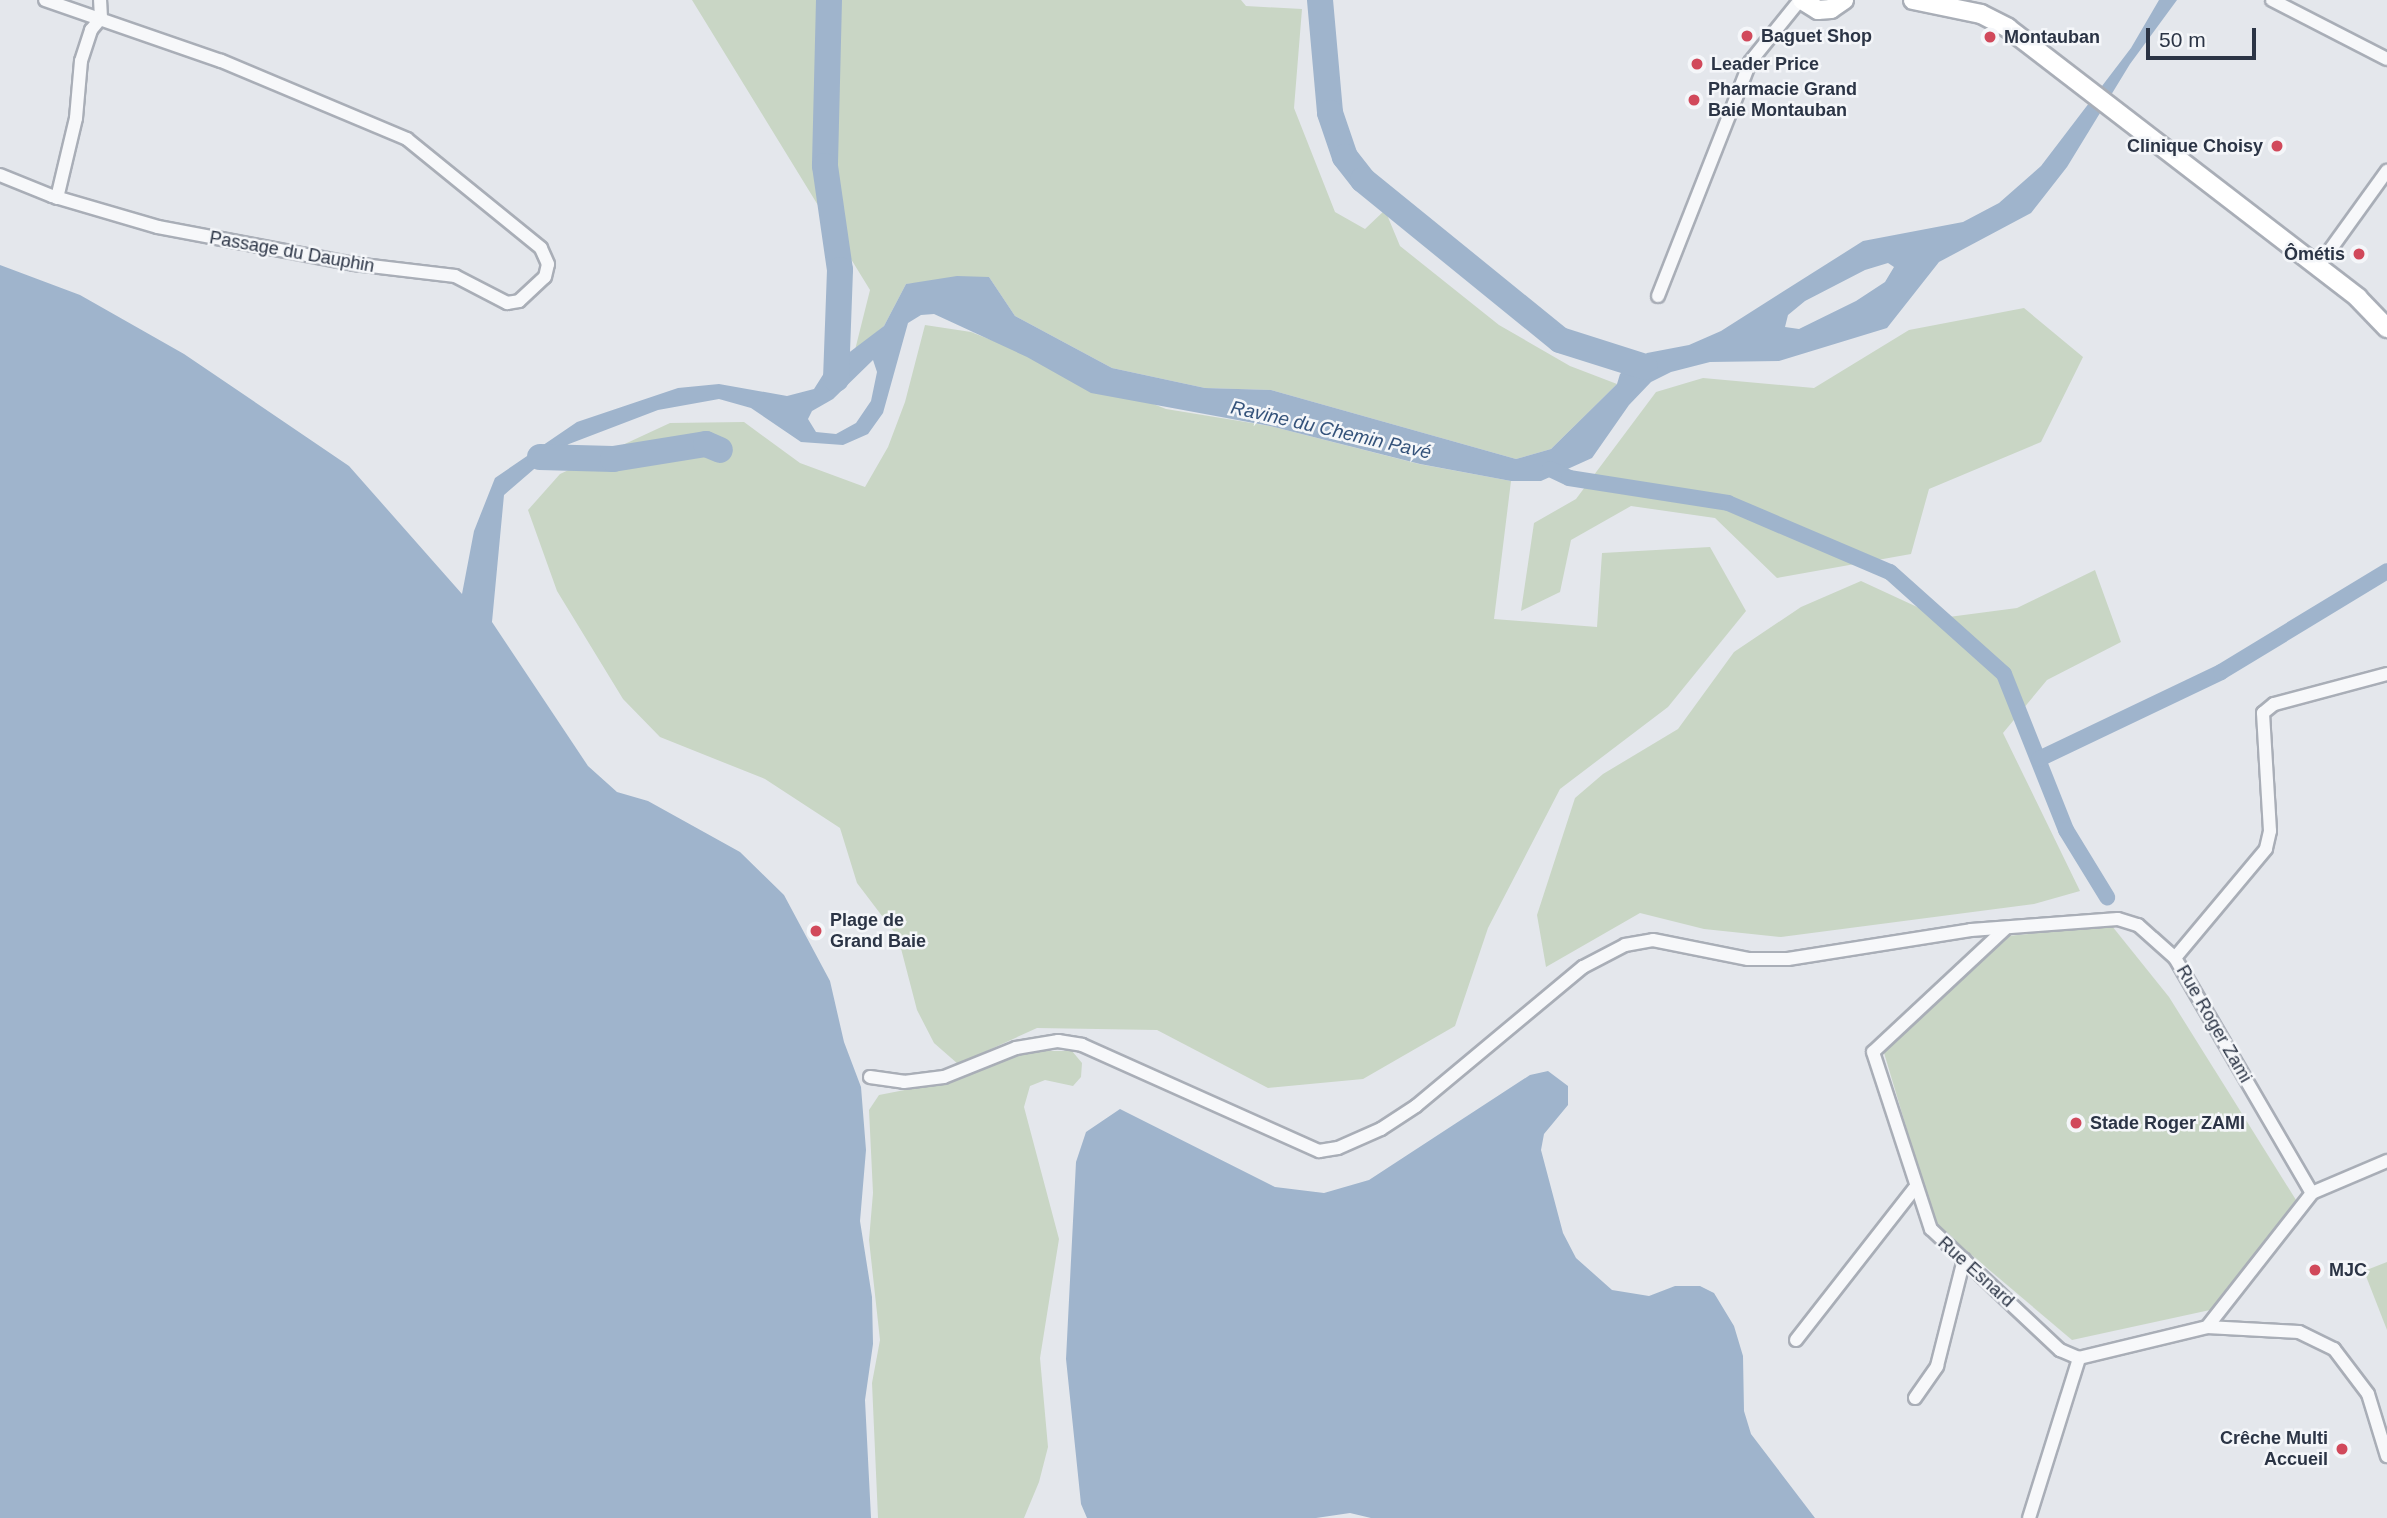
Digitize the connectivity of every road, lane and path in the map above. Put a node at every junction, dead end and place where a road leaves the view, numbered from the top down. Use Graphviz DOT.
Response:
graph roads {
  1 [pos="45,0"];
  2 [pos="100,0"];
  3 [pos="1801,0"];
  4 [pos="1913,0"];
  5 [pos="2272,0"];
  6 [pos="1848,1"];
  7 [pos="1818,10"];
  8 [pos="101,18"];
  9 [pos="1786,20"];
  10 [pos="2387,59"];
  11 [pos="2387,170"];
  12 [pos="0,175"];
  13 [pos="57,198"];
  14 [pos="2317,268"];
  15 [pos="1658,296"];
  16 [pos="2387,328"];
  17 [pos="2387,674"];
  18 [pos="2010,926"];
  19 [pos="2175,958"];
  20 [pos="870,1077"];
  21 [pos="2387,1161"];
  22 [pos="1914,1189"];
  23 [pos="2312,1193"];
  24 [pos="1964,1259"];
  25 [pos="2207,1327"];
  26 [pos="1796,1340"];
  27 [pos="2079,1357"];
  28 [pos="1915,1398"];
  29 [pos="2387,1455"];
  30 [pos="2029,1518"];
  1 -- 8 [label="street"];
  2 -- 8 [label="street"];
  3 -- 7 [label="main road"];
  3 -- 9 [label="street"];
  4 -- 14 [label="main road"];
  5 -- 10 [label="street"];
  6 -- 7 [label="main road"];
  7 -- 9 [label="street"];
  8 -- 13 [label="street"];
  8 -- 13 [label="street, Passage du Dauphin"];
  9 -- 15 [label="street"];
  11 -- 14 [label="street"];
  12 -- 13 [label="street, Passage du Dauphin"];
  14 -- 16 [label="main road"];
  17 -- 19 [label="street, Rue Roger Zami"];
  18 -- 19 [label="street"];
  18 -- 20 [label="street"];
  18 -- 22 [label="street, Rue Esnard"];
  19 -- 23 [label="street, Rue Roger Zami"];
  21 -- 23 [label="street"];
  22 -- 24 [label="street, Rue Esnard"];
  22 -- 26 [label="street"];
  23 -- 25 [label="street"];
  24 -- 27 [label="street, Rue Esnard"];
  24 -- 28 [label="street"];
  25 -- 27 [label="street"];
  25 -- 29 [label="street"];
  27 -- 30 [label="street"];
}
